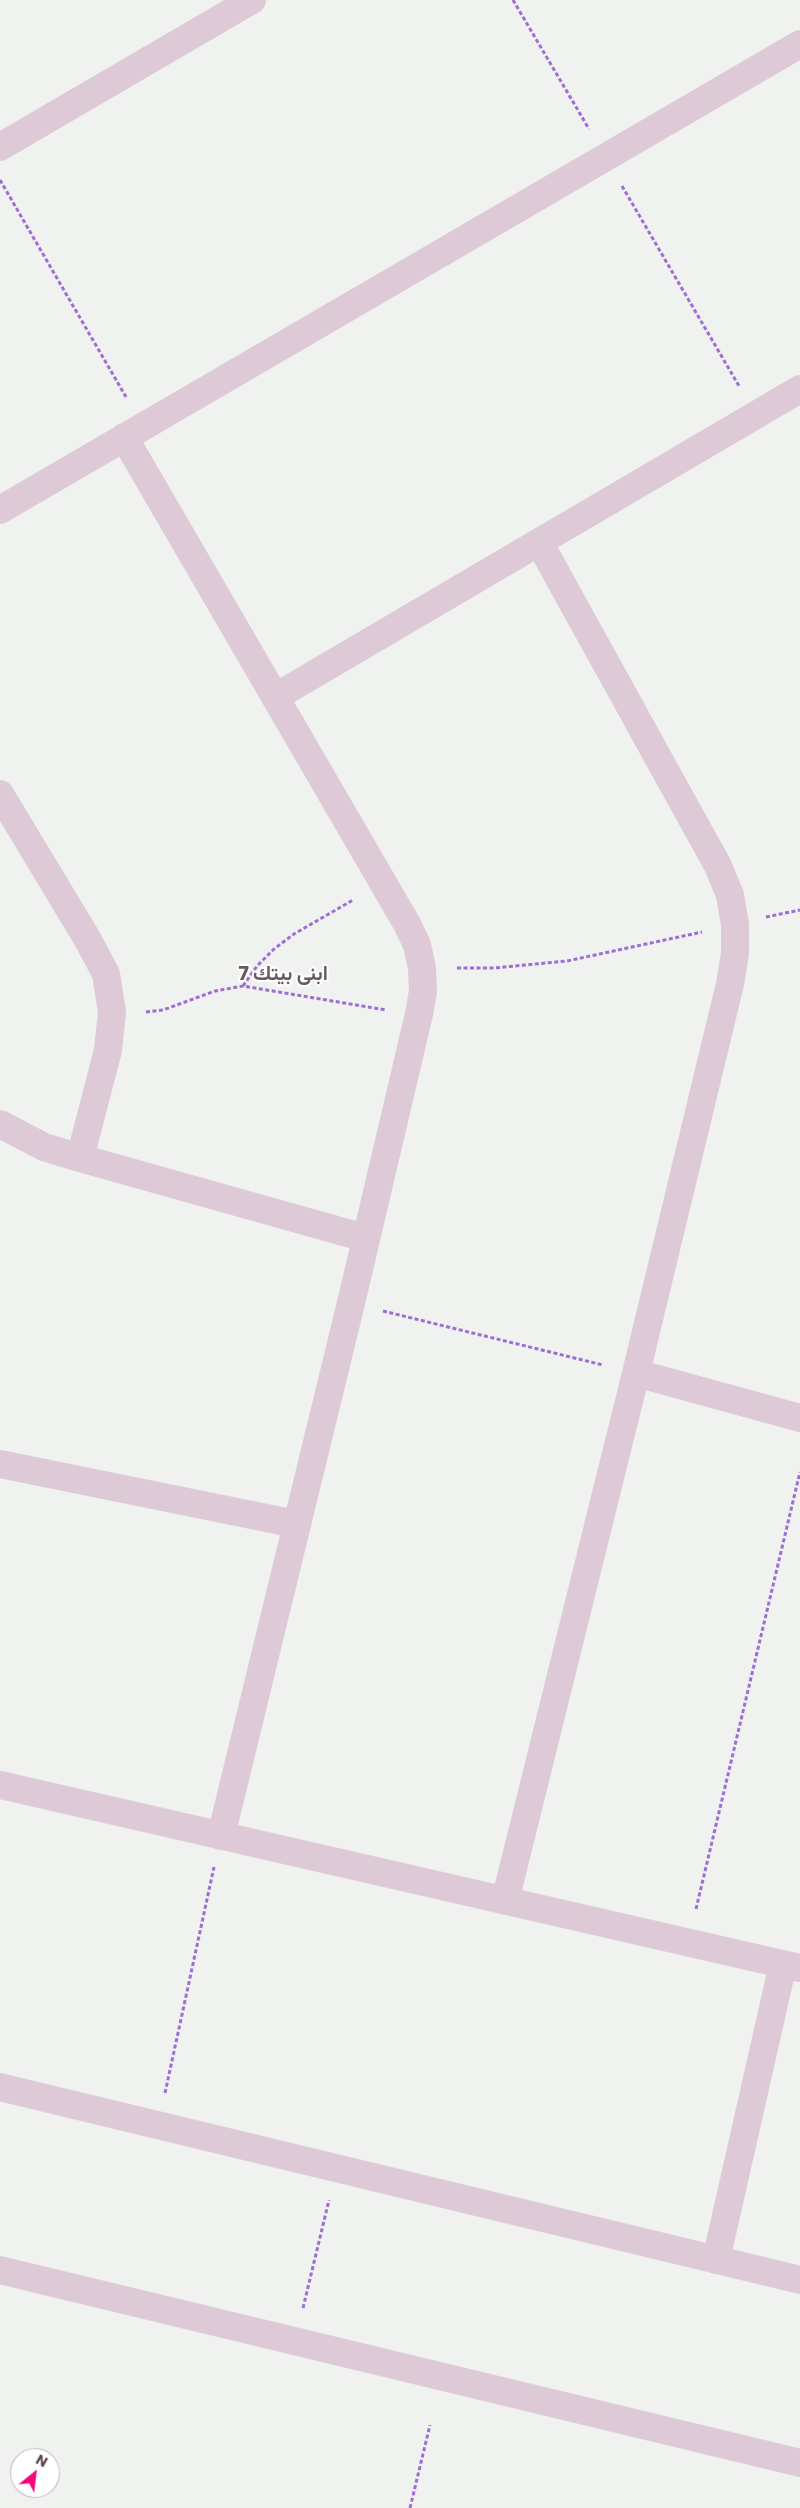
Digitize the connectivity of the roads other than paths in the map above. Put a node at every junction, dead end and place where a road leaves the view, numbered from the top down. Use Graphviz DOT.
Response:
graph roads {
  1 [pos="252,0"];
  2 [pos="800,44"];
  3 [pos="0,147"];
  4 [pos="799,391"];
  5 [pos="134,432"];
  6 [pos="0,510"];
  7 [pos="539,542"];
  8 [pos="277,696"];
  9 [pos="0,794"];
  10 [pos="0,1124"];
  11 [pos="80,1158"];
  12 [pos="365,1238"];
  13 [pos="636,1373"];
  14 [pos="800,1418"];
  15 [pos="0,1464"];
  16 [pos="296,1524"];
  17 [pos="0,1786"];
  18 [pos="221,1836"];
  19 [pos="505,1901"];
  20 [pos="791,1966"];
  21 [pos="0,2087"];
  22 [pos="716,2260"];
  23 [pos="0,2270"];
  24 [pos="800,2280"];
  25 [pos="800,2463"];
  1 -- 3 [label="street"];
  2 -- 5 [label="street"];
  4 -- 7 [label="street"];
  5 -- 6 [label="street"];
  5 -- 8 [label="street"];
  7 -- 8 [label="street"];
  7 -- 13 [label="street"];
  8 -- 12 [label="street"];
  9 -- 11 [label="street"];
  10 -- 11 [label="street"];
  11 -- 12 [label="street"];
  12 -- 16 [label="street"];
  13 -- 14 [label="street"];
  13 -- 19 [label="street"];
  15 -- 16 [label="street"];
  16 -- 18 [label="street"];
  17 -- 18 [label="street"];
  18 -- 19 [label="street"];
  19 -- 20 [label="street"];
  20 -- 22 [label="street"];
  21 -- 22 [label="street"];
  22 -- 24 [label="street"];
  23 -- 25 [label="street"];
}
